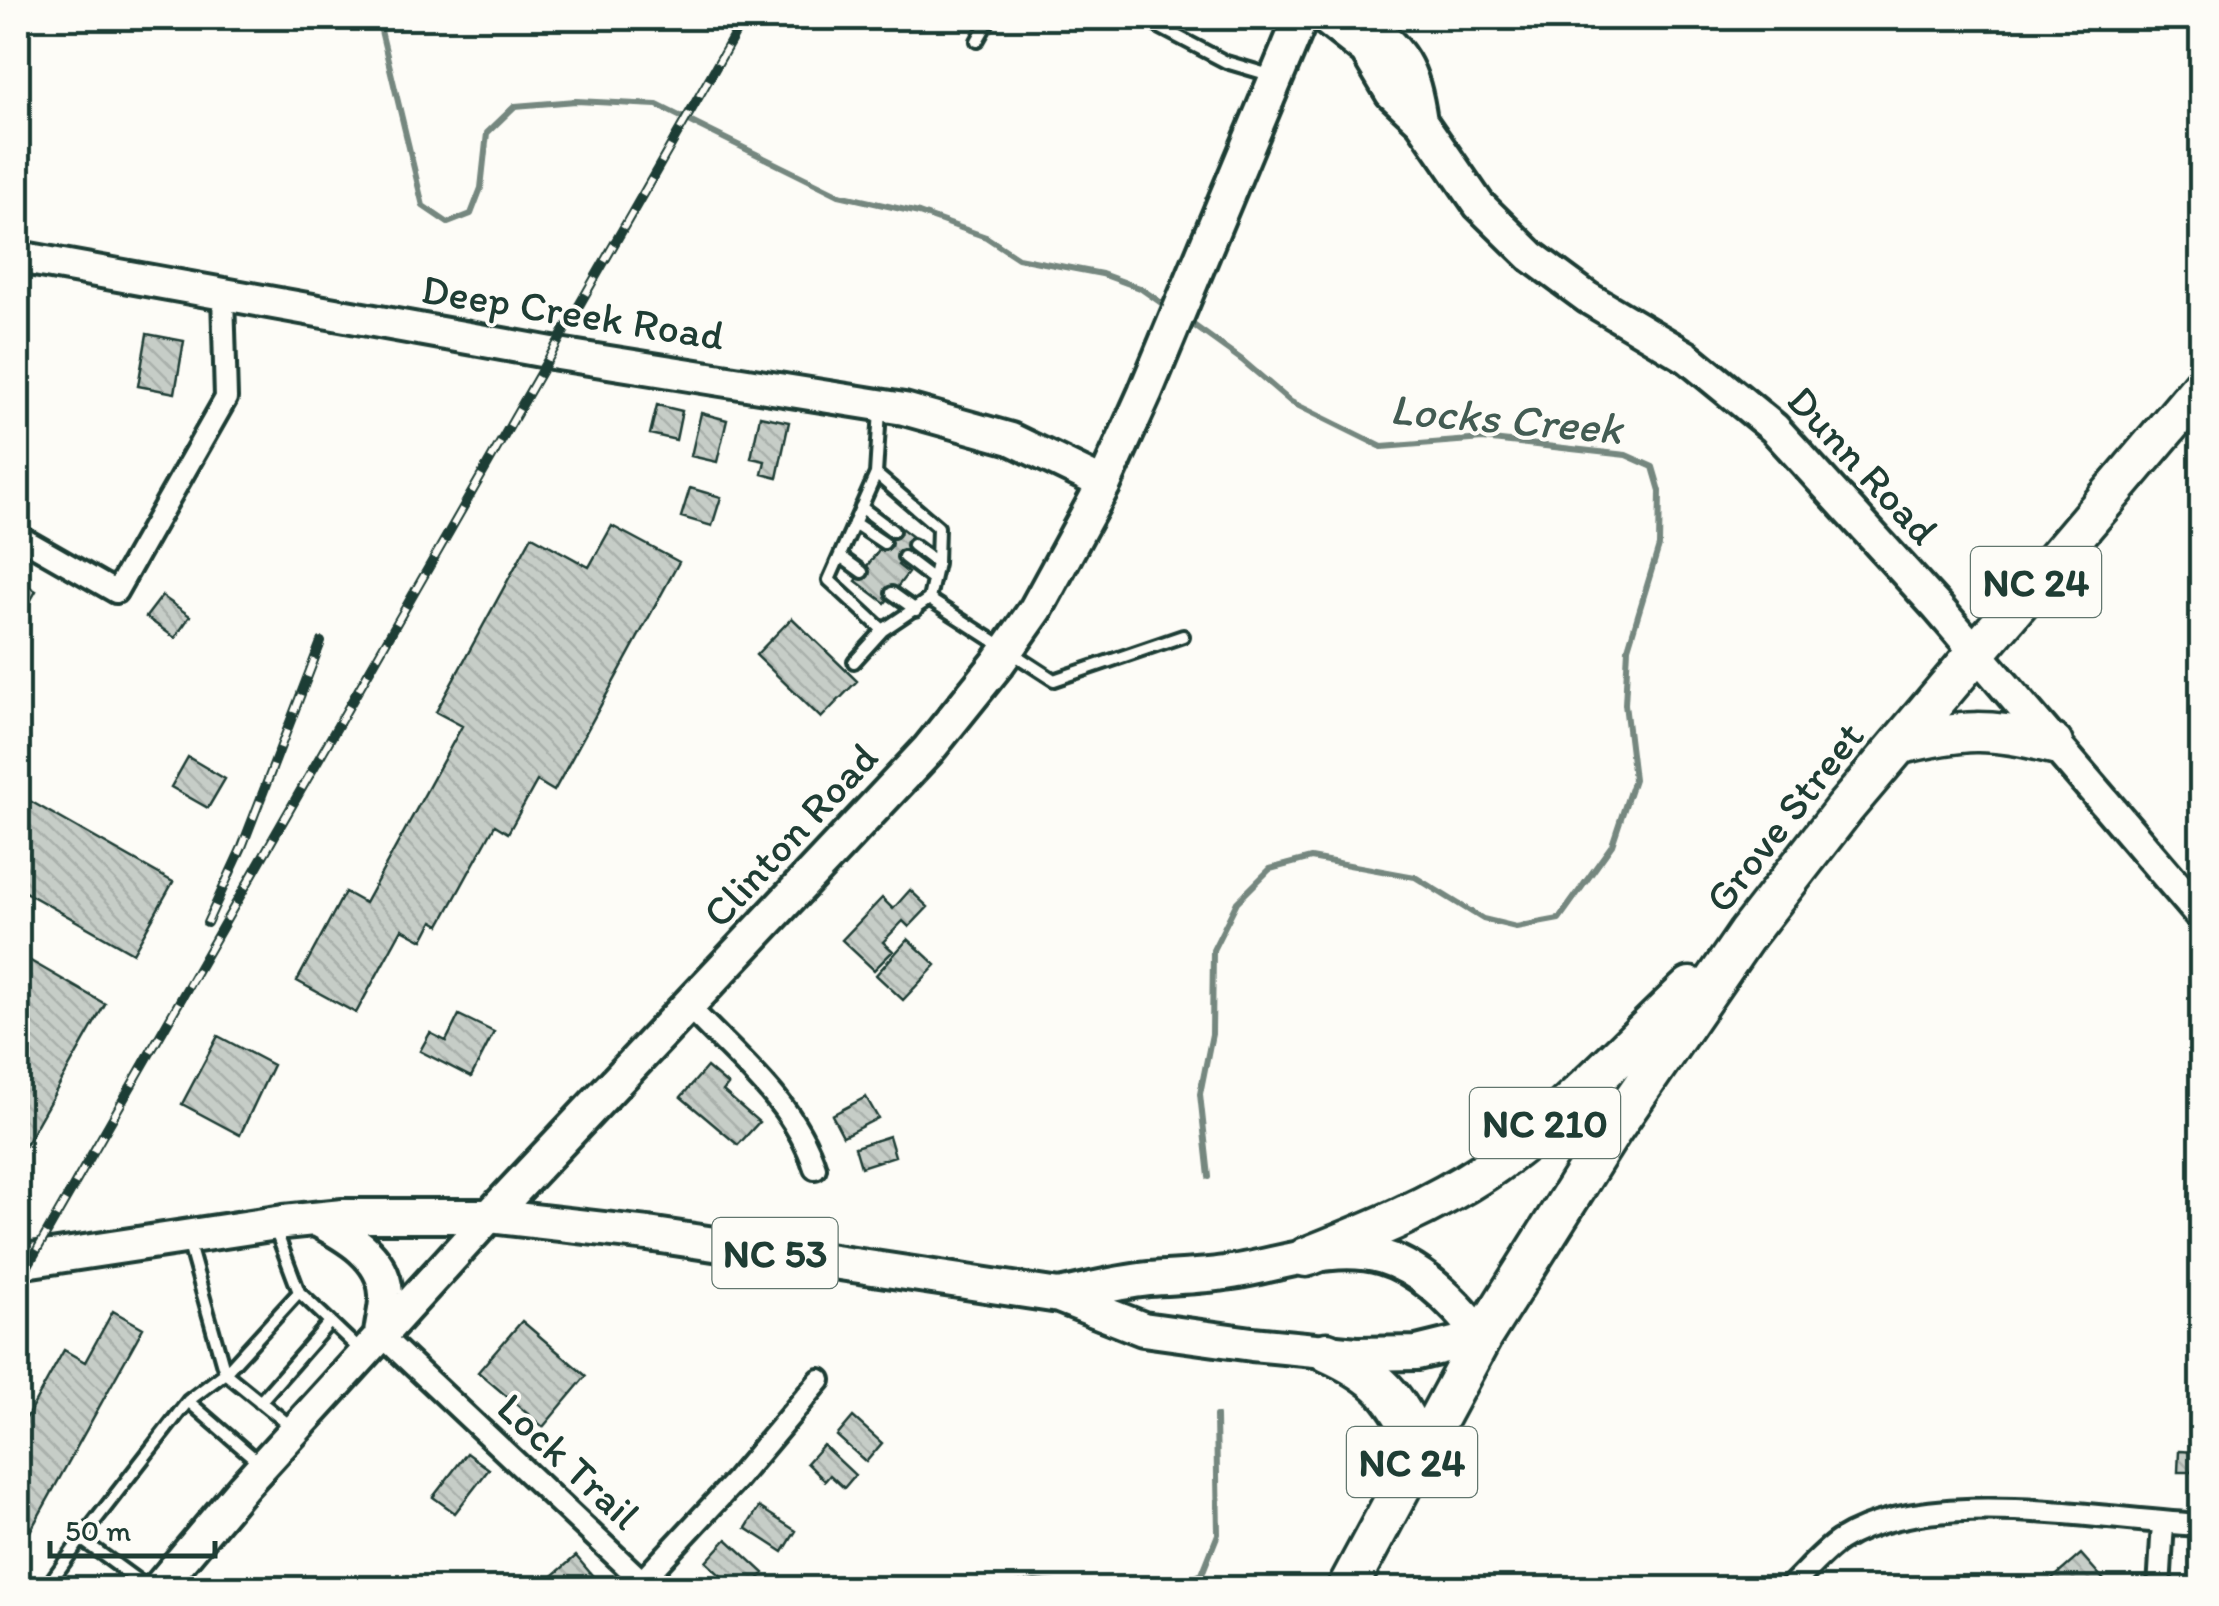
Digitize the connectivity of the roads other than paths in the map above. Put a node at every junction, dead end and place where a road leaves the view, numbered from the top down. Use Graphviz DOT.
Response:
graph roads {
  1 [pos="990,18"];
  2 [pos="1142,18"];
  3 [pos="1301,18"];
  4 [pos="1324,18"];
  5 [pos="1359,18"];
  6 [pos="1389,18"];
  7 [pos="978,41"];
  8 [pos="1404,58"];
  9 [pos="1276,76"];
  10 [pos="1421,121"];
  11 [pos="18,257"];
  12 [pos="224,296"];
  13 [pos="2202,386"];
  14 [pos="880,405"];
  15 [pos="876,474"];
  16 [pos="1104,484"];
  17 [pos="861,507"];
  18 [pos="854,523"];
  19 [pos="893,531"];
  20 [pos="18,536"];
  21 [pos="884,543"];
  22 [pos="913,545"];
  23 [pos="840,556"];
  24 [pos="904,557"];
  25 [pos="937,563"];
  26 [pos="862,572"];
  27 [pos="934,579"];
  28 [pos="892,594"];
  29 [pos="929,600"];
  30 [pos="916,610"];
  31 [pos="883,630"];
  32 [pos="1183,636"];
  33 [pos="1008,650"];
  34 [pos="1975,652"];
  35 [pos="854,662"];
  36 [pos="2053,744"];
  37 [pos="1898,745"];
  38 [pos="2202,916"];
  39 [pos="1747,934"];
  40 [pos="688,1006"];
  41 [pos="814,1168"];
  42 [pos="490,1216"];
  43 [pos="316,1219"];
  44 [pos="273,1223"];
  45 [pos="186,1237"];
  46 [pos="1306,1257"];
  47 [pos="18,1262"];
  48 [pos="299,1292"];
  49 [pos="1059,1296"];
  50 [pos="330,1322"];
  51 [pos="1482,1338"];
  52 [pos="372,1344"];
  53 [pos="1327,1352"];
  54 [pos="225,1373"];
  55 [pos="820,1380"];
  56 [pos="188,1402"];
  57 [pos="260,1402"];
  58 [pos="295,1430"];
  59 [pos="1420,1448"];
  60 [pos="262,1466"];
  61 [pos="2164,1523"];
  62 [pos="2202,1525"];
  63 [pos="80,1539"];
  64 [pos="46,1588"];
  65 [pos="148,1588"];
  66 [pos="158,1588"];
  67 [pos="1347,1588"];
  68 [pos="1789,1588"];
  69 [pos="2160,1588"];
  1 -- 7 [label="lane"];
  2 -- 9 [label="lane"];
  3 -- 9 [label="main road, Clinton Road"];
  4 -- 10 [label="street, Dunn Road"];
  5 -- 8 [label="street"];
  6 -- 8 [label="street, Dunn Road"];
  8 -- 10 [label="street, Dunn Road"];
  9 -- 16 [label="main road, Clinton Road"];
  10 -- 34 [label="street, Dunn Road"];
  11 -- 12 [label="street, Deep Creek Road"];
  12 -- 14 [label="street, Deep Creek Road"];
  12 -- 20 [label="street"];
  13 -- 34 [label="highway, Grove Street / NC 24"];
  14 -- 15 [label="lane"];
  14 -- 16 [label="street, Deep Creek Road"];
  15 -- 17 [label="lane"];
  15 -- 25 [label="lane"];
  16 -- 33 [label="main road, Clinton Road"];
  17 -- 18 [label="lane"];
  17 -- 19 [label="lane"];
  18 -- 21 [label="lane"];
  18 -- 23 [label="lane"];
  22 -- 25 [label="lane"];
  23 -- 26 [label="lane"];
  23 -- 31 [label="lane"];
  24 -- 27 [label="lane"];
  25 -- 27 [label="lane"];
  27 -- 29 [label="lane"];
  28 -- 30 [label="lane"];
  29 -- 30 [label="lane"];
  29 -- 33 [label="lane"];
  30 -- 31 [label="lane"];
  31 -- 35 [label="lane"];
  32 -- 33 [label="lane"];
  33 -- 40 [label="main road, Clinton Road"];
  34 -- 36 [label="street, Dunn Road"];
  34 -- 37 [label="highway, Grove Street / NC 24"];
  36 -- 37 [label="highway"];
  36 -- 38 [label="street, Dunn Road"];
  37 -- 39 [label="highway, Grove Street / NC 24"];
  39 -- 46 [label="highway, NC 210"];
  39 -- 51 [label="highway, Grove Street / NC 24"];
  40 -- 41 [label="street"];
  40 -- 42 [label="main road, Clinton Road"];
  42 -- 43 [label="main road, NC 53"];
  42 -- 49 [label="main road, NC 53"];
  42 -- 52 [label="street, Clinton Road"];
  43 -- 44 [label="main road, NC 53"];
  43 -- 52 [label="main road"];
  44 -- 45 [label="main road, NC 53"];
  44 -- 48 [label="lane"];
  45 -- 47 [label="main road, NC 53"];
  45 -- 54 [label="lane"];
  46 -- 49 [label="main road, NC 53"];
  46 -- 51 [label="main road, NC 53"];
  48 -- 50 [label="lane"];
  48 -- 54 [label="lane"];
  49 -- 53 [label="main road, NC 53"];
  50 -- 52 [label="lane"];
  50 -- 57 [label="lane"];
  51 -- 53 [label="main road, NC 53"];
  51 -- 59 [label="highway, NC 24"];
  52 -- 55 [label="street, Lock Trail"];
  52 -- 58 [label="street, Clinton Road"];
  53 -- 59 [label="highway"];
  54 -- 56 [label="lane"];
  54 -- 57 [label="lane"];
  56 -- 60 [label="lane"];
  56 -- 63 [label="lane"];
  57 -- 58 [label="lane"];
  58 -- 60 [label="street, Clinton Road"];
  59 -- 67 [label="highway, NC 24"];
  60 -- 66 [label="street, Clinton Road"];
  61 -- 62 [label="street"];
  61 -- 68 [label="street"];
  61 -- 69 [label="street"];
  63 -- 64 [label="lane"];
  63 -- 65 [label="lane"];
}
